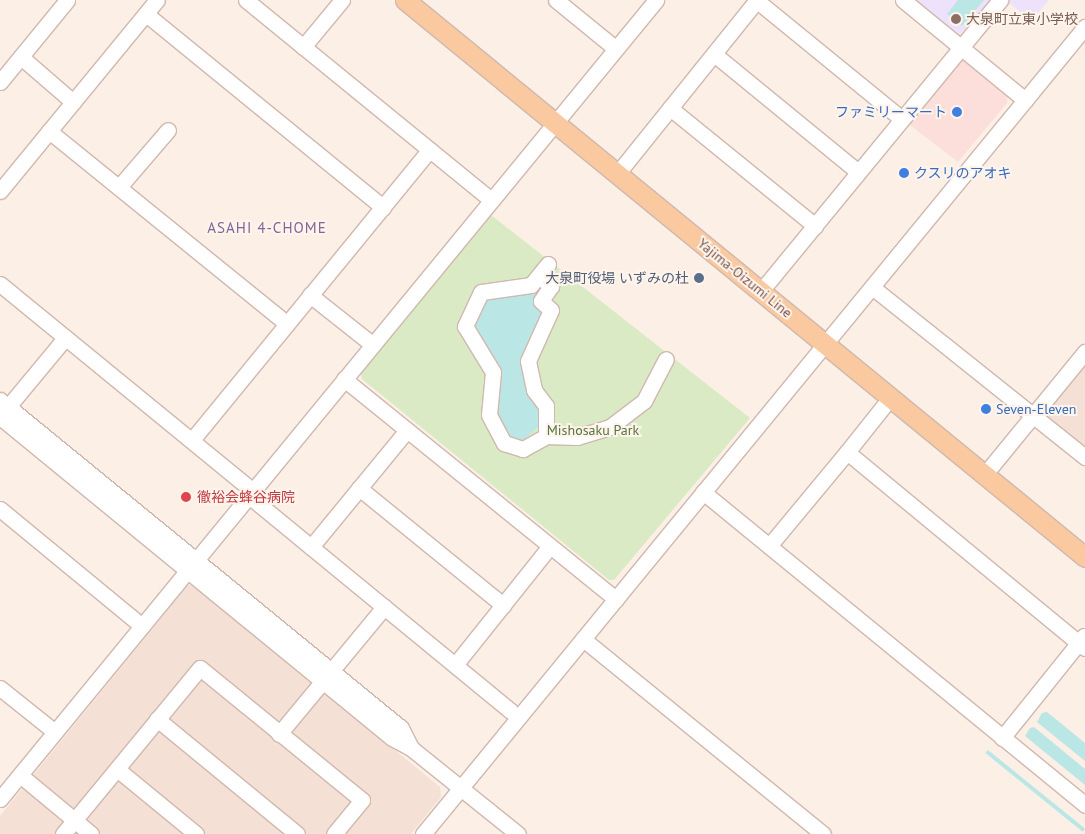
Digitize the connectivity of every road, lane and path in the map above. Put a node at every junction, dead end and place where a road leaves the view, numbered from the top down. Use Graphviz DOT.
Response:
graph roads {
  1 [pos="68,0"];
  2 [pos="157,0"];
  3 [pos="246,0"];
  4 [pos="342,0"];
  5 [pos="405,0"];
  6 [pos="556,0"];
  7 [pos="656,0"];
  8 [pos="757,0"];
  9 [pos="903,0"];
  10 [pos="1000,0"];
  11 [pos="146,14"];
  12 [pos="1085,27"];
  13 [pos="303,47"];
  14 [pos="961,47"];
  15 [pos="616,49"];
  16 [pos="714,54"];
  17 [pos="21,57"];
  18 [pos="0,82"];
  19 [pos="1025,100"];
  20 [pos="73,102"];
  21 [pos="670,108"];
  22 [pos="902,119"];
  23 [pos="555,122"];
  24 [pos="168,130"];
  25 [pos="49,131"];
  26 [pos="429,150"];
  27 [pos="858,172"];
  28 [pos="618,174"];
  29 [pos="119,188"];
  30 [pos="0,191"];
  31 [pos="491,200"];
  32 [pos="382,207"];
  33 [pos="815,226"];
  34 [pos="0,284"];
  35 [pos="872,287"];
  36 [pos="761,291"];
  37 [pos="310,295"];
  38 [pos="287,324"];
  39 [pos="64,338"];
  40 [pos="372,345"];
  41 [pos="826,345"];
  42 [pos="1085,352"];
  43 [pos="666,359"];
  44 [pos="1080,369"];
  45 [pos="344,379"];
  46 [pos="890,398"];
  47 [pos="2,410"];
  48 [pos="1033,415"];
  49 [pos="407,430"];
  50 [pos="546,436"];
  51 [pos="192,440"];
  52 [pos="847,452"];
  53 [pos="1085,457"];
  54 [pos="985,474"];
  55 [pos="359,488"];
  56 [pos="704,492"];
  57 [pos="254,496"];
  58 [pos="0,509"];
  59 [pos="550,546"];
  60 [pos="769,546"];
  61 [pos="311,547"];
  62 [pos="1085,556"];
  63 [pos="192,565"];
  64 [pos="616,599"];
  65 [pos="503,605"];
  66 [pos="384,607"];
  67 [pos="142,626"];
  68 [pos="583,639"];
  69 [pos="1083,642"];
  70 [pos="455,665"];
  71 [pos="327,676"];
  72 [pos="0,688"];
  73 [pos="511,711"];
  74 [pos="157,719"];
  75 [pos="55,732"];
  76 [pos="279,734"];
  77 [pos="1002,738"];
  78 [pos="116,769"];
  79 [pos="20,775"];
  80 [pos="461,787"];
  81 [pos="0,799"];
  82 [pos="1085,805"];
  83 [pos="74,820"];
  84 [pos="63,834"];
  85 [pos="91,834"];
  86 [pos="196,834"];
  87 [pos="298,834"];
  88 [pos="334,834"];
  89 [pos="423,834"];
  90 [pos="518,834"];
  91 [pos="823,834"];
  1 -- 17 [label="street"];
  2 -- 11 [label="street"];
  3 -- 13 [label="street"];
  4 -- 13 [label="street"];
  5 -- 23 [label="main road, Yajima-Oizumi Line"];
  6 -- 15 [label="street"];
  7 -- 15 [label="street"];
  8 -- 16 [label="street"];
  8 -- 22 [label="street"];
  9 -- 14 [label="street"];
  10 -- 14 [label="street"];
  11 -- 20 [label="street"];
  11 -- 32 [label="street"];
  12 -- 19 [label="street"];
  13 -- 26 [label="street"];
  14 -- 19 [label="street"];
  14 -- 22 [label="street"];
  15 -- 23 [label="street"];
  16 -- 21 [label="street"];
  16 -- 27 [label="street"];
  17 -- 18 [label="street"];
  17 -- 20 [label="street"];
  19 -- 35 [label="street"];
  20 -- 25 [label="street"];
  21 -- 28 [label="street"];
  21 -- 33 [label="street"];
  22 -- 27 [label="street"];
  23 -- 28 [label="main road, Yajima-Oizumi Line"];
  23 -- 31 [label="street"];
  24 -- 29 [label="street"];
  25 -- 29 [label="street"];
  25 -- 30 [label="street"];
  26 -- 31 [label="street"];
  26 -- 32 [label="street"];
  27 -- 33 [label="street"];
  28 -- 36 [label="main road, Yajima-Oizumi Line"];
  29 -- 38 [label="street"];
  31 -- 40 [label="street"];
  32 -- 37 [label="street"];
  33 -- 36 [label="street"];
  34 -- 39 [label="street"];
  35 -- 41 [label="street"];
  35 -- 48 [label="street"];
  36 -- 41 [label="main road, Yajima-Oizumi Line"];
  37 -- 38 [label="street"];
  37 -- 40 [label="street"];
  38 -- 51 [label="street"];
  39 -- 47 [label="street"];
  39 -- 51 [label="street"];
  40 -- 45 [label="street"];
  41 -- 46 [label="main road, Yajima-Oizumi Line"];
  41 -- 56 [label="street"];
  42 -- 44 [label="street"];
  43 -- 50 [label="street"];
  44 -- 48 [label="street"];
  45 -- 49 [label="street"];
  45 -- 57 [label="street"];
  46 -- 52 [label="street"];
  46 -- 54 [label="main road, Yajima-Oizumi Line"];
  47 -- 63 [label="street"];
  48 -- 53 [label="street"];
  48 -- 54 [label="street"];
  49 -- 55 [label="street"];
  49 -- 59 [label="street"];
  50 -- 50 [label="street"];
  51 -- 57 [label="street"];
  52 -- 60 [label="street"];
  52 -- 69 [label="street"];
  54 -- 62 [label="main road, Yajima-Oizumi Line"];
  55 -- 61 [label="street"];
  55 -- 65 [label="street"];
  56 -- 60 [label="street"];
  56 -- 64 [label="street"];
  57 -- 61 [label="street"];
  57 -- 63 [label="street"];
  58 -- 67 [label="street"];
  59 -- 64 [label="street"];
  59 -- 65 [label="street"];
  60 -- 77 [label="street"];
  61 -- 66 [label="street"];
  63 -- 67 [label="street"];
  63 -- 71 [label="street"];
  64 -- 68 [label="street"];
  65 -- 70 [label="street"];
  66 -- 70 [label="street"];
  66 -- 71 [label="street"];
  67 -- 75 [label="street"];
  68 -- 80 [label="street"];
  68 -- 91 [label="street"];
  69 -- 77 [label="street"];
  70 -- 73 [label="street"];
  71 -- 76 [label="street"];
  71 -- 80 [label="street"];
  72 -- 75 [label="street"];
  74 -- 76 [label="street"];
  74 -- 78 [label="street"];
  74 -- 87 [label="street"];
  75 -- 79 [label="street"];
  76 -- 88 [label="street"];
  77 -- 82 [label="street"];
  78 -- 83 [label="street"];
  78 -- 86 [label="street"];
  79 -- 81 [label="street"];
  79 -- 83 [label="street"];
  80 -- 89 [label="street"];
  80 -- 90 [label="street"];
  83 -- 84 [label="street"];
  83 -- 85 [label="street"];
}
